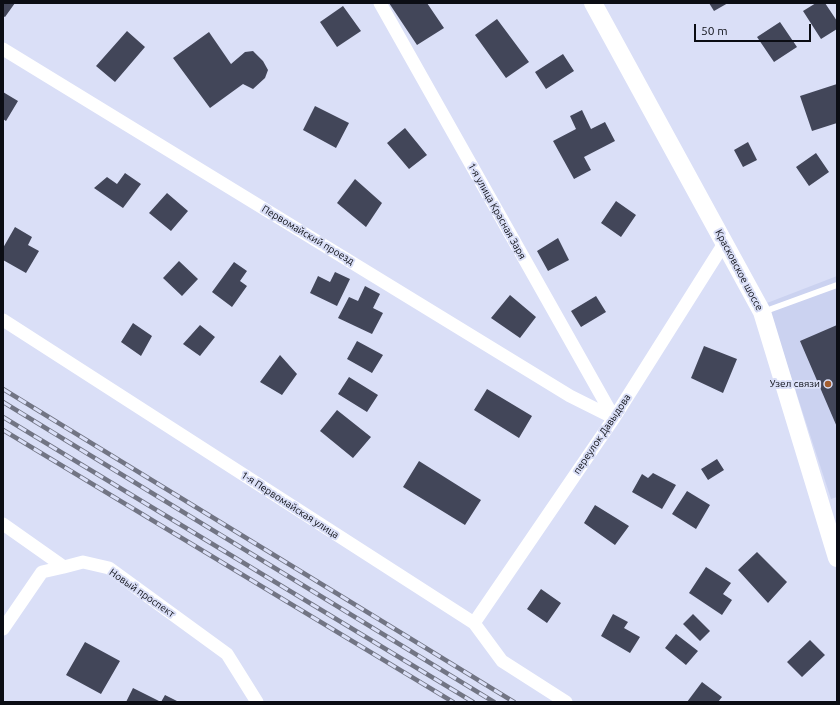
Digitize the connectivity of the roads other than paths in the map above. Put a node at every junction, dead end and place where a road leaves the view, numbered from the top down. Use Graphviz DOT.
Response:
graph roads {
  1 [pos="380,3"];
  2 [pos="594,3"];
  3 [pos="3,49"];
  4 [pos="725,242"];
  5 [pos="837,285"];
  6 [pos="762,312"];
  7 [pos="3,320"];
  8 [pos="614,418"];
  9 [pos="3,524"];
  10 [pos="837,558"];
  11 [pos="64,567"];
  12 [pos="474,623"];
  13 [pos="3,629"];
  14 [pos="257,702"];
  15 [pos="566,702"];
  1 -- 8 [label="street, 1-я улица Красная Заря"];
  2 -- 4 [label="main road, Красковское шоссе"];
  3 -- 8 [label="street, Первомайский проезд"];
  4 -- 6 [label="main road, Красковское шоссе"];
  4 -- 8 [label="street, переулок Давыдова"];
  5 -- 6 [label="lane"];
  6 -- 10 [label="main road, Красковское шоссе"];
  7 -- 12 [label="street, 1-я Первомайская улица"];
  8 -- 12 [label="street, переулок Давыдова"];
  9 -- 11 [label="street"];
  11 -- 13 [label="street, Новый проспект"];
  11 -- 14 [label="street, Новый проспект"];
  12 -- 15 [label="street, 1-я Первомайская улица"];
}
